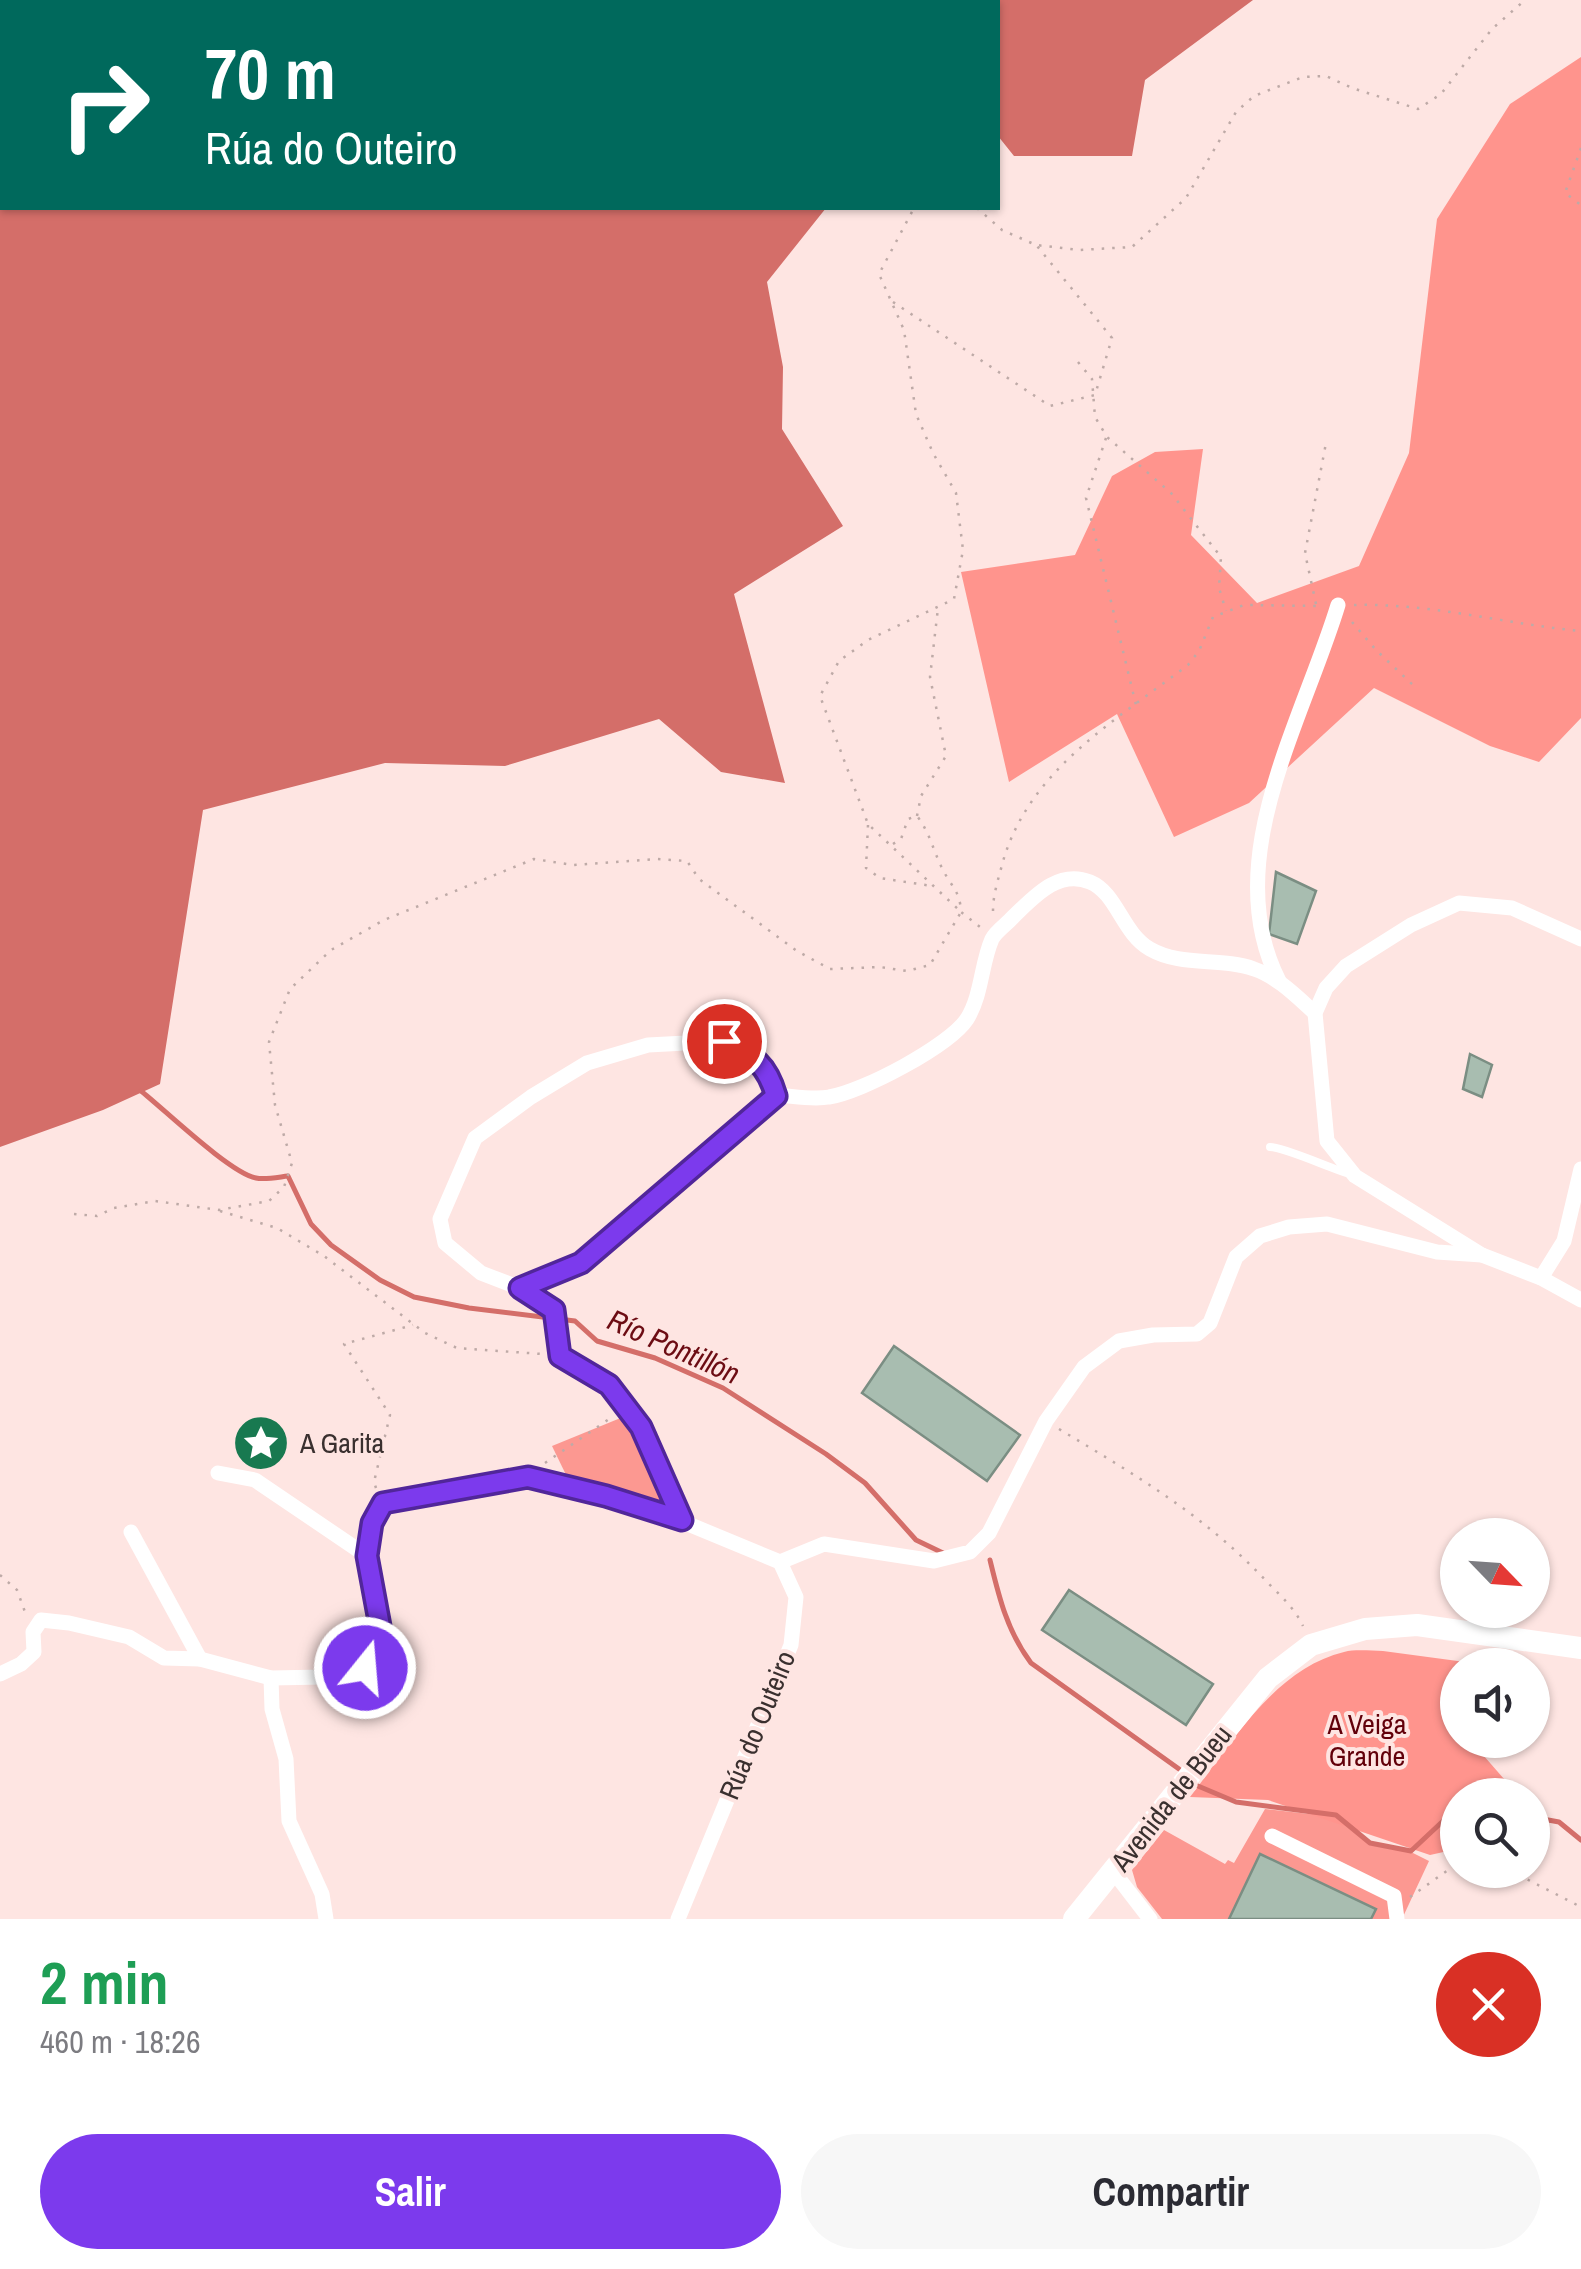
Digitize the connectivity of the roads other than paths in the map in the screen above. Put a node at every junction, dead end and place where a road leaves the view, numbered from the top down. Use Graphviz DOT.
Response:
graph roads {
  1 [pos="1338,605"];
  2 [pos="1581,939"];
  3 [pos="1279,981"];
  4 [pos="1315,1013"];
  5 [pos="776,1096"];
  6 [pos="1270,1148"];
  7 [pos="1581,1169"];
  8 [pos="1355,1176"];
  9 [pos="1482,1254"];
  10 [pos="1541,1278"];
  11 [pos="520,1288"];
  12 [pos="1581,1300"];
  13 [pos="218,1473"];
  14 [pos="682,1520"];
  15 [pos="131,1532"];
  16 [pos="367,1556"];
  17 [pos="780,1562"];
  18 [pos="1581,1648"];
  19 [pos="200,1659"];
  20 [pos="0,1674"];
  21 [pos="271,1678"];
  22 [pos="1272,1836"];
  23 [pos="1113,1871"];
  24 [pos="1396,1913"];
  25 [pos="326,1919"];
  26 [pos="678,1919"];
  27 [pos="1074,1919"];
  28 [pos="1150,1919"];
  1 -- 3 [label="street"];
  2 -- 4 [label="street"];
  3 -- 4 [label="street"];
  3 -- 5 [label="street"];
  4 -- 8 [label="street"];
  5 -- 11 [label="street"];
  5 -- 11 [label="street"];
  6 -- 8 [label="lane"];
  7 -- 10 [label="street"];
  8 -- 9 [label="street"];
  9 -- 10 [label="street"];
  9 -- 17 [label="street"];
  10 -- 12 [label="street"];
  11 -- 14 [label="street"];
  13 -- 16 [label="street"];
  14 -- 16 [label="street"];
  14 -- 17 [label="street"];
  15 -- 19 [label="street"];
  16 -- 21 [label="street"];
  17 -- 26 [label="street, Rúa do Outeiro"];
  18 -- 23 [label="main road, Avenida de Bueu"];
  19 -- 20 [label="street"];
  19 -- 21 [label="street"];
  21 -- 25 [label="street"];
  22 -- 24 [label="street"];
  23 -- 27 [label="main road, Avenida de Bueu"];
  23 -- 28 [label="street"];
}
